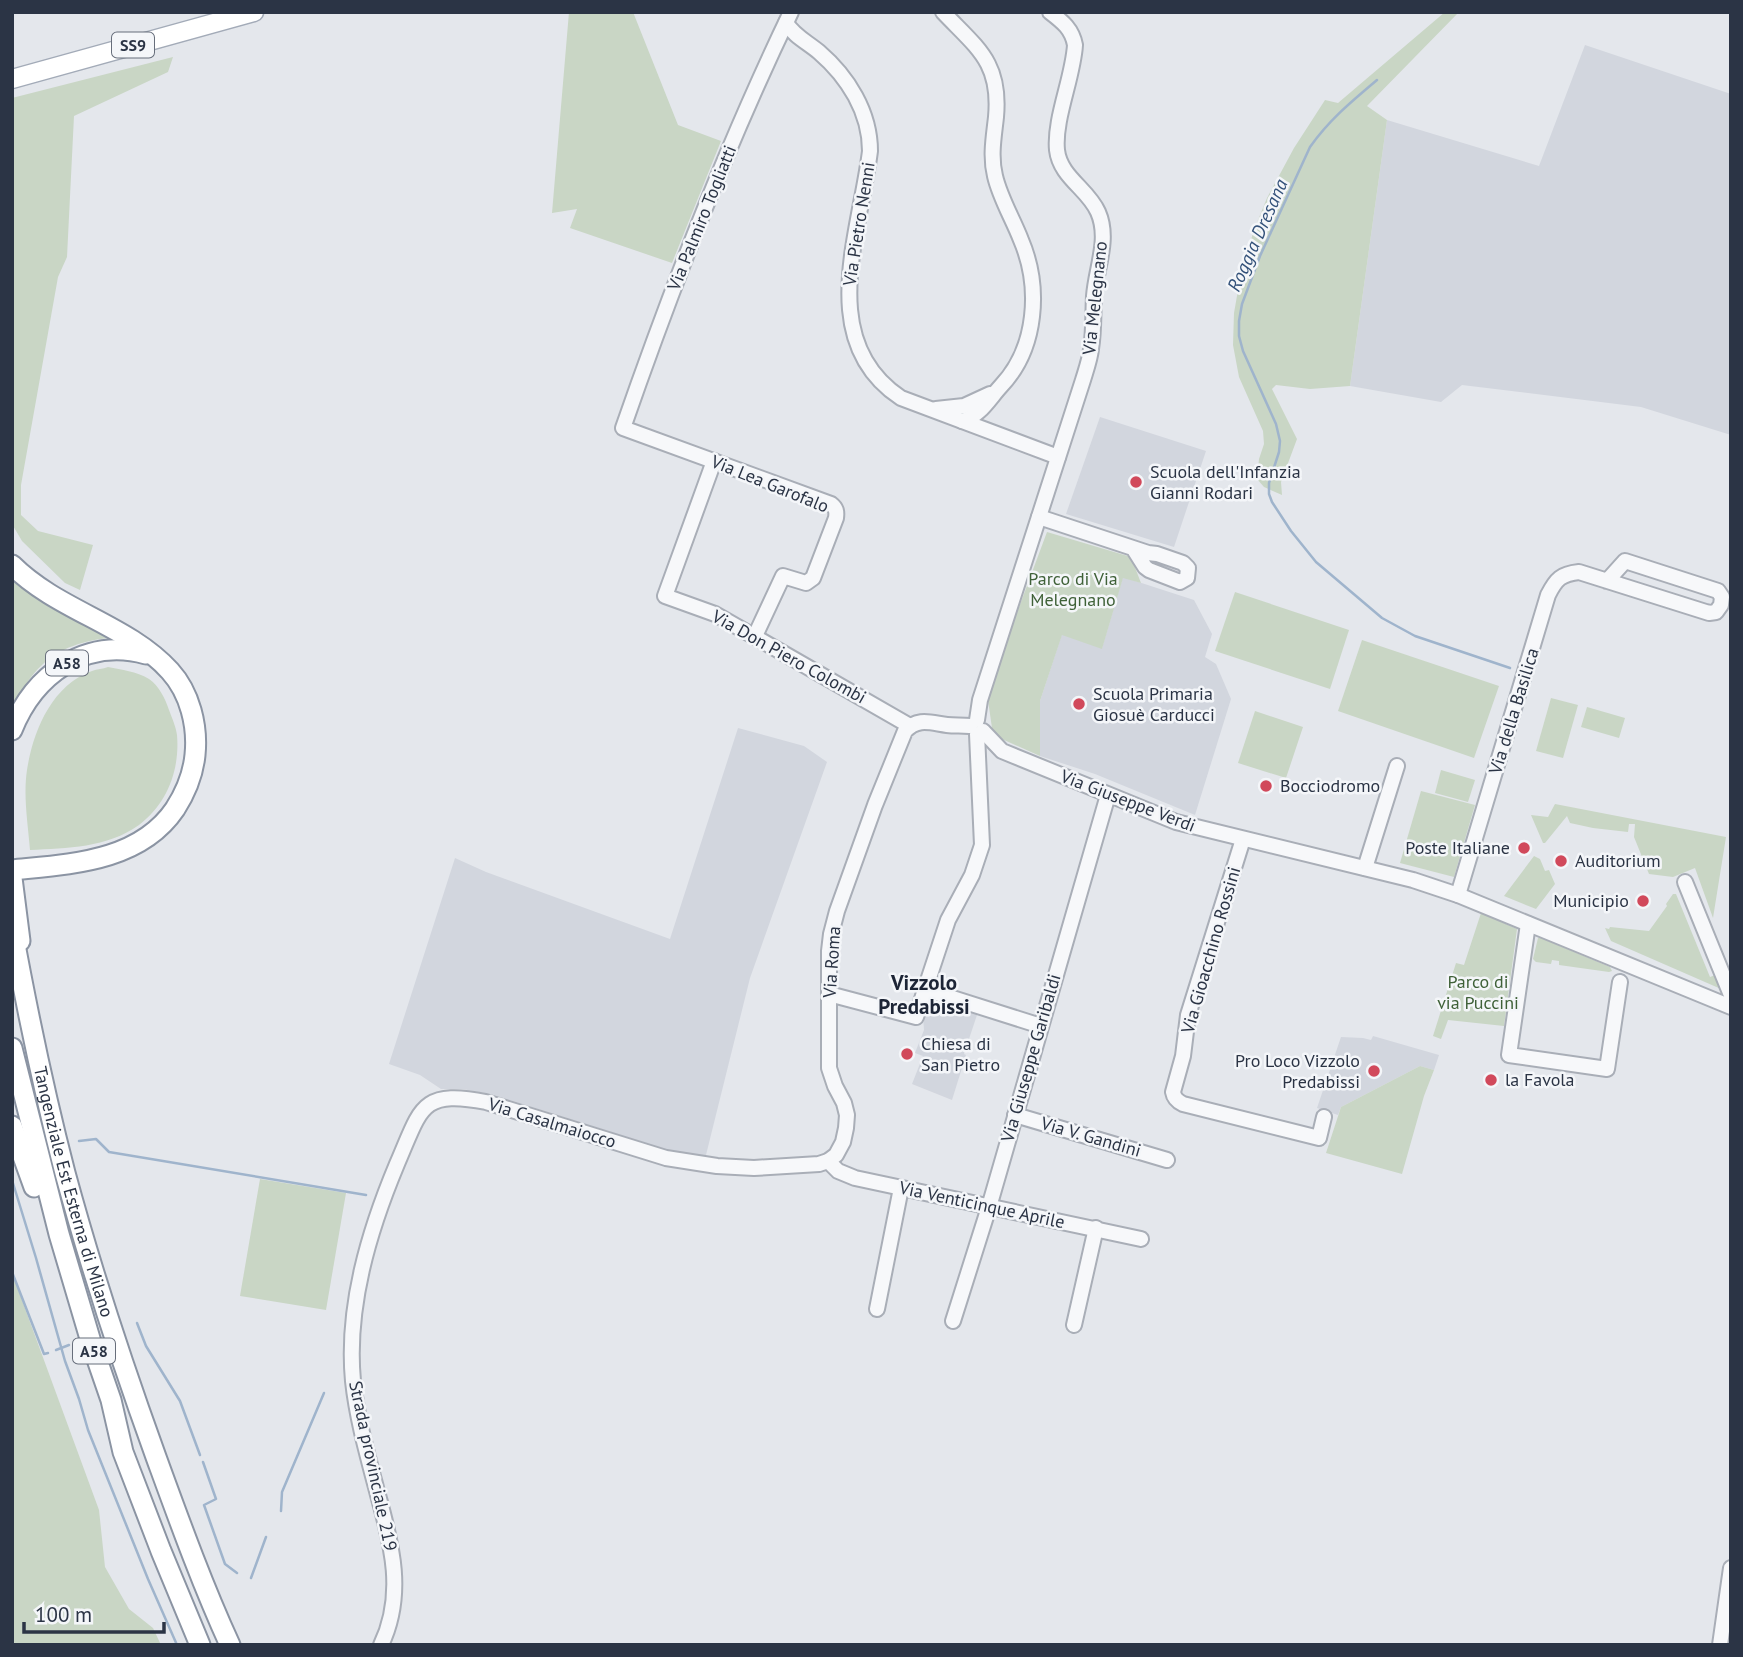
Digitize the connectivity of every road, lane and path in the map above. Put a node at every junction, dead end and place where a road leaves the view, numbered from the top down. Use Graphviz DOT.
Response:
graph roads {
  1 [pos="254,12"];
  2 [pos="943,12"];
  3 [pos="1050,12"];
  4 [pos="789,18"];
  5 [pos="12,79"];
  6 [pos="995,393"];
  7 [pos="973,403"];
  8 [pos="928,409"];
  9 [pos="962,421"];
  10 [pos="622,428"];
  11 [pos="1002,436"];
  12 [pos="1058,457"];
  13 [pos="715,461"];
  14 [pos="1039,517"];
  15 [pos="1132,548"];
  16 [pos="12,565"];
  17 [pos="1607,580"];
  18 [pos="755,636"];
  19 [pos="151,655"];
  20 [pos="910,726"];
  21 [pos="977,728"];
  22 [pos="12,730"];
  23 [pos="1398,766"];
  24 [pos="1108,795"];
  25 [pos="1243,839"];
  26 [pos="1365,868"];
  27 [pos="15,872"];
  28 [pos="1685,882"];
  29 [pos="1458,895"];
  30 [pos="1528,924"];
  31 [pos="12,928"];
  32 [pos="1620,982"];
  33 [pos="23,988"];
  34 [pos="924,989"];
  35 [pos="829,994"];
  36 [pos="1731,995"];
  37 [pos="1731,1007"];
  38 [pos="1041,1026"];
  39 [pos="12,1048"];
  40 [pos="1015,1115"];
  41 [pos="1324,1117"];
  42 [pos="12,1126"];
  43 [pos="1167,1160"];
  44 [pos="828,1161"];
  45 [pos="901,1188"];
  46 [pos="989,1206"];
  47 [pos="1096,1228"];
  48 [pos="1141,1239"];
  49 [pos="369,1244"];
  50 [pos="877,1309"];
  51 [pos="953,1321"];
  52 [pos="1074,1325"];
  53 [pos="91,1342"];
  54 [pos="1731,1568"];
  55 [pos="200,1645"];
  56 [pos="230,1645"];
  57 [pos="381,1645"];
  58 [pos="1720,1645"];
  1 -- 5 [label="main road, SS9"];
  2 -- 6 [label="street"];
  3 -- 12 [label="street, Via Melegnano"];
  4 -- 8 [label="street, Via Pietro Nenni"];
  4 -- 10 [label="street, Via Palmiro Togliatti"];
  6 -- 7 [label="street"];
  6 -- 9 [label="street"];
  6 -- 11 [label="street"];
  7 -- 8 [label="street"];
  7 -- 9 [label="street"];
  8 -- 9 [label="street, Via Pietro Nenni"];
  9 -- 11 [label="street, Via Pietro Nenni"];
  10 -- 13 [label="street, Via Lea Garofalo"];
  11 -- 12 [label="street, Via Pietro Nenni"];
  12 -- 14 [label="street, Via Melegnano"];
  13 -- 18 [label="street, Via Don Piero Colombi"];
  13 -- 18 [label="street, Via Lea Garofalo"];
  14 -- 15 [label="street"];
  14 -- 21 [label="street, Via Melegnano"];
  16 -- 19 [label="highway, A58"];
  17 -- 17 [label="street, Via della Basilica"];
  17 -- 29 [label="street, Via della Basilica"];
  18 -- 20 [label="street, Via Don Piero Colombi"];
  19 -- 22 [label="highway, A58"];
  19 -- 27 [label="highway, A58"];
  20 -- 21 [label="street"];
  20 -- 35 [label="street, Via Roma"];
  21 -- 24 [label="street, Via Giuseppe Verdi"];
  21 -- 34 [label="street, Via Melegnano"];
  23 -- 26 [label="street"];
  24 -- 25 [label="street, Via Giuseppe Verdi"];
  24 -- 38 [label="street, Via Giuseppe Garibaldi"];
  25 -- 26 [label="street, Via Giuseppe Verdi"];
  25 -- 41 [label="street, Via Gioacchino Rossini"];
  26 -- 29 [label="street, Via Giuseppe Verdi"];
  27 -- 33 [label="highway, A58"];
  28 -- 36 [label="street"];
  29 -- 30 [label="street, Via Giuseppe Verdi"];
  30 -- 32 [label="street"];
  30 -- 37 [label="street, Via Giuseppe Verdi"];
  31 -- 33 [label="highway, Tangenziale Est Esterna di Milano / A58"];
  33 -- 56 [label="highway, Tangenziale Est Esterna di Milano / A58"];
  34 -- 35 [label="street, Via Melegnano"];
  34 -- 38 [label="street"];
  35 -- 44 [label="street, Via Roma"];
  38 -- 40 [label="street, Via Giuseppe Garibaldi"];
  39 -- 53 [label="highway, Tangenziale Est Esterna di Milano / A58"];
  40 -- 43 [label="street, Via V. Gandini"];
  40 -- 46 [label="street, Via Giuseppe Garibaldi"];
  42 -- 53 [label="highway, A58"];
  44 -- 45 [label="street, Via Venticinque Aprile"];
  44 -- 49 [label="street, Via Casalmaiocco"];
  45 -- 46 [label="street, Via Venticinque Aprile"];
  45 -- 50 [label="street"];
  46 -- 47 [label="street, Via Venticinque Aprile"];
  46 -- 51 [label="street, Via Giuseppe Garibaldi"];
  47 -- 48 [label="street, Via Venticinque Aprile"];
  47 -- 52 [label="street"];
  49 -- 57 [label="street, Strada provinciale 219"];
  53 -- 55 [label="highway, Tangenziale Est Esterna di Milano / A58"];
  54 -- 58 [label="street"];
}
